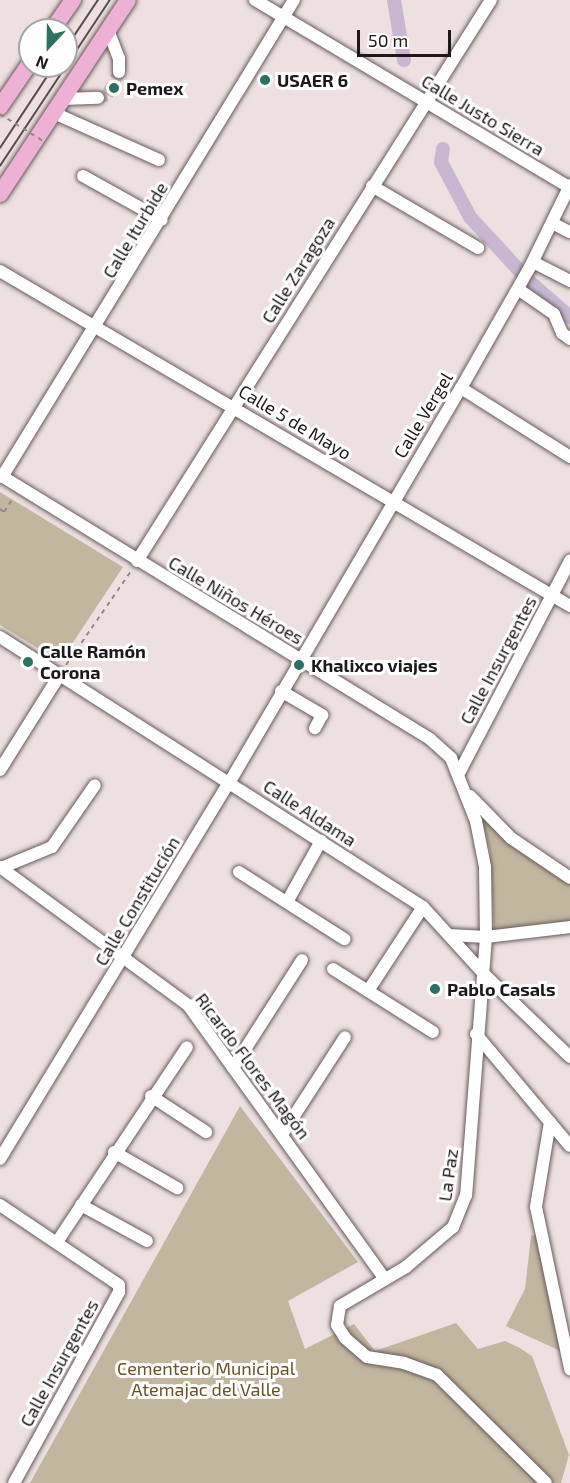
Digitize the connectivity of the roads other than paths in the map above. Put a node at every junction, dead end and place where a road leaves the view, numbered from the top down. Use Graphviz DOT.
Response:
graph roads {
  1 [pos="73,0"];
  2 [pos="128,0"];
  3 [pos="255,0"];
  4 [pos="294,0"];
  5 [pos="491,0"];
  6 [pos="60,18"];
  7 [pos="284,18"];
  8 [pos="108,30"];
  9 [pos="119,72"];
  10 [pos="20,78"];
  11 [pos="98,98"];
  12 [pos="425,101"];
  13 [pos="58,106"];
  14 [pos="0,107"];
  15 [pos="159,160"];
  16 [pos="83,176"];
  17 [pos="372,186"];
  18 [pos="569,186"];
  19 [pos="0,194"];
  20 [pos="162,220"];
  21 [pos="552,223"];
  22 [pos="570,232"];
  23 [pos="478,248"];
  24 [pos="532,265"];
  25 [pos="0,271"];
  26 [pos="570,281"];
  27 [pos="519,287"];
  28 [pos="97,327"];
  29 [pos="570,339"];
  30 [pos="461,388"];
  31 [pos="234,408"];
  32 [pos="570,457"];
  33 [pos="1,476"];
  34 [pos="393,502"];
  35 [pos="137,561"];
  36 [pos="570,561"];
  37 [pos="552,595"];
  38 [pos="570,606"];
  39 [pos="0,637"];
  40 [pos="299,660"];
  41 [pos="59,676"];
  42 [pos="281,691"];
  43 [pos="315,728"];
  44 [pos="0,770"];
  45 [pos="458,775"];
  46 [pos="229,783"];
  47 [pos="95,785"];
  48 [pos="465,790"];
  49 [pos="321,842"];
  50 [pos="0,868"];
  51 [pos="239,872"];
  52 [pos="570,878"];
  53 [pos="287,902"];
  54 [pos="423,907"];
  55 [pos="570,927"];
  56 [pos="449,935"];
  57 [pos="486,937"];
  58 [pos="344,939"];
  59 [pos="123,960"];
  60 [pos="302,960"];
  61 [pos="333,969"];
  62 [pos="483,973"];
  63 [pos="368,991"];
  64 [pos="433,1032"];
  65 [pos="476,1034"];
  66 [pos="345,1037"];
  67 [pos="187,1047"];
  68 [pos="570,1057"];
  69 [pos="233,1068"];
  70 [pos="152,1096"];
  71 [pos="550,1122"];
  72 [pos="206,1132"];
  73 [pos="283,1133"];
  74 [pos="570,1146"];
  75 [pos="114,1152"];
  76 [pos="0,1159"];
  77 [pos="177,1188"];
  78 [pos="0,1205"];
  79 [pos="81,1205"];
  80 [pos="147,1241"];
  81 [pos="57,1242"];
  82 [pos="385,1279"];
  83 [pos="570,1369"];
  84 [pos="14,1483"];
  85 [pos="546,1483"];
  1 -- 6 [label="main road"];
  2 -- 8 [label="main road"];
  3 -- 7 [label="street, Calle Justo Sierra"];
  4 -- 7 [label="street, Calle Iturbide"];
  5 -- 12 [label="street, Calle Zaragoza"];
  7 -- 12 [label="street, Calle Justo Sierra"];
  7 -- 20 [label="street, Calle Iturbide"];
  8 -- 9 [label="street"];
  8 -- 13 [label="main road"];
  10 -- 14 [label="main road"];
  11 -- 13 [label="street"];
  12 -- 17 [label="street, Calle Zaragoza"];
  12 -- 18 [label="street, Calle Justo Sierra"];
  13 -- 15 [label="street"];
  13 -- 19 [label="main road"];
  16 -- 20 [label="street"];
  17 -- 23 [label="street"];
  17 -- 31 [label="street, Calle Zaragoza"];
  18 -- 21 [label="street, Calle Vergel"];
  20 -- 28 [label="street, Calle Iturbide"];
  21 -- 22 [label="street"];
  21 -- 24 [label="street, Calle Vergel"];
  24 -- 26 [label="street"];
  24 -- 27 [label="street, Calle Vergel"];
  25 -- 28 [label="street, Calle 5 de Mayo"];
  27 -- 29 [label="street"];
  27 -- 30 [label="street, Calle Vergel"];
  28 -- 31 [label="street, Calle 5 de Mayo"];
  28 -- 33 [label="street, Calle Iturbide"];
  30 -- 32 [label="street"];
  30 -- 34 [label="street, Calle Vergel"];
  31 -- 34 [label="street, Calle 5 de Mayo"];
  31 -- 35 [label="street, Calle Zaragoza"];
  33 -- 35 [label="street, Calle Niños Héroes"];
  34 -- 37 [label="street, Calle 5 de Mayo"];
  34 -- 40 [label="street, Calle Vergel"];
  35 -- 40 [label="street, Calle Niños Héroes"];
  36 -- 37 [label="street, Calle Insurgentes"];
  37 -- 38 [label="street, Calle 5 de Mayo"];
  37 -- 45 [label="street, Calle Insurgentes"];
  39 -- 41 [label="street, Calle Aldama"];
  40 -- 42 [label="street, Calle Constitución"];
  40 -- 45 [label="street, Calle Niños Héroes"];
  41 -- 44 [label="street"];
  41 -- 46 [label="street, Calle Aldama"];
  42 -- 43 [label="street"];
  42 -- 46 [label="street, Calle Constitución"];
  45 -- 48 [label="street, La Paz"];
  46 -- 49 [label="street, Calle Aldama"];
  46 -- 59 [label="street, Calle Constitución"];
  47 -- 50 [label="street"];
  48 -- 52 [label="street"];
  48 -- 57 [label="street, La Paz"];
  49 -- 53 [label="street"];
  49 -- 54 [label="street, Calle Aldama"];
  50 -- 59 [label="street, Ricardo Flores Magón"];
  51 -- 53 [label="street"];
  53 -- 58 [label="street"];
  54 -- 56 [label="street, Calle Aldama"];
  54 -- 63 [label="street"];
  55 -- 57 [label="street"];
  56 -- 57 [label="street"];
  56 -- 62 [label="street, Calle Aldama"];
  57 -- 62 [label="street, La Paz"];
  59 -- 69 [label="street, Ricardo Flores Magón"];
  59 -- 76 [label="street, Calle Constitución"];
  60 -- 69 [label="street"];
  61 -- 63 [label="street"];
  62 -- 65 [label="street, La Paz"];
  62 -- 68 [label="street, Calle Aldama"];
  63 -- 64 [label="street"];
  65 -- 71 [label="street"];
  65 -- 82 [label="street, La Paz"];
  66 -- 73 [label="street"];
  67 -- 70 [label="street"];
  69 -- 73 [label="street, Ricardo Flores Magón"];
  70 -- 72 [label="street"];
  70 -- 75 [label="street"];
  71 -- 74 [label="street"];
  71 -- 83 [label="street"];
  73 -- 82 [label="street, Ricardo Flores Magón"];
  75 -- 77 [label="street"];
  75 -- 79 [label="street"];
  78 -- 81 [label="street"];
  79 -- 80 [label="street"];
  79 -- 81 [label="street"];
  81 -- 84 [label="street, Calle Insurgentes"];
  82 -- 85 [label="street, La Paz"];
}
